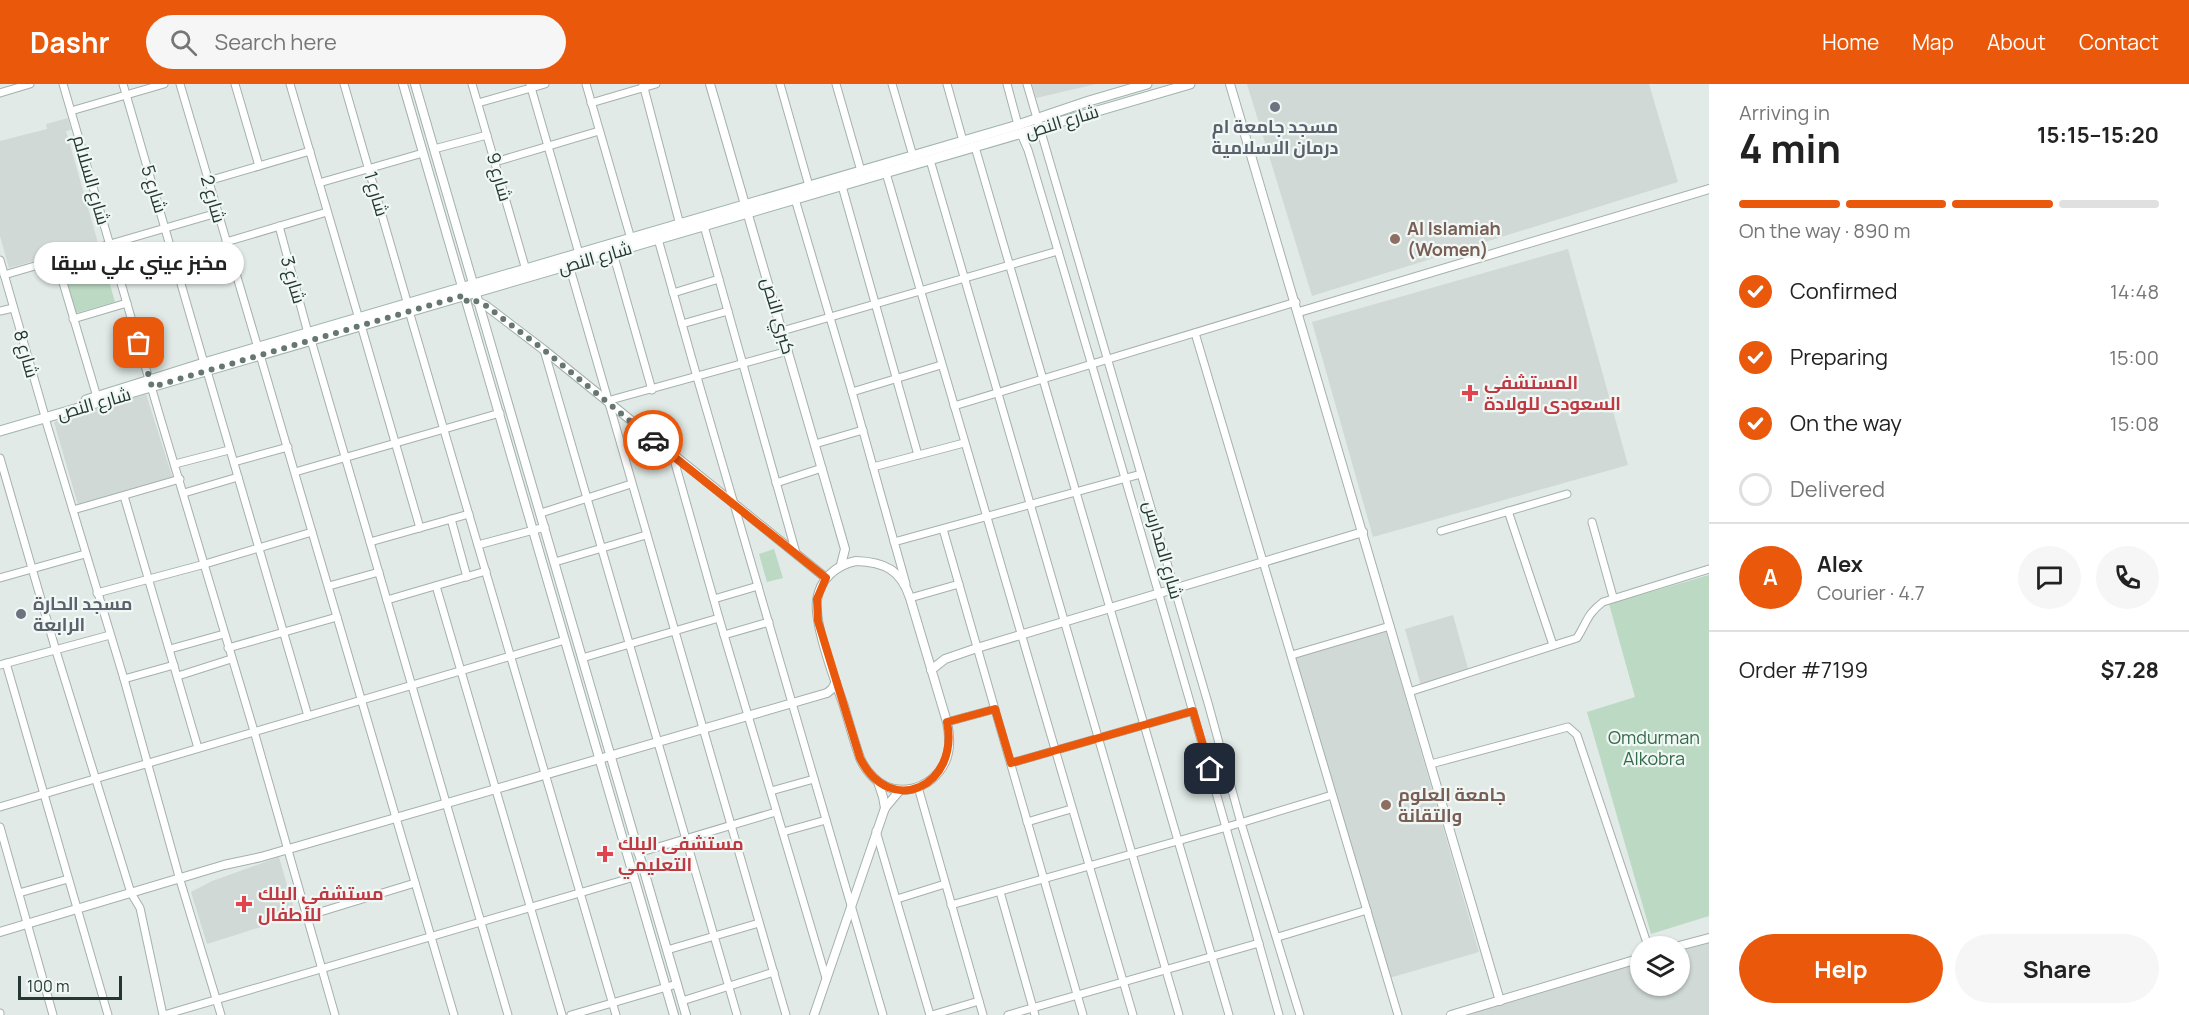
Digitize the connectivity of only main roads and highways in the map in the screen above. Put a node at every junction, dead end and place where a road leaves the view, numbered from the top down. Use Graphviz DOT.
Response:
graph roads {
  1 [pos="1147,84"];
  2 [pos="1190,84"];
  3 [pos="1038,124"];
  4 [pos="1020,130"];
  5 [pos="746,209"];
  6 [pos="580,258"];
  7 [pos="476,293"];
  8 [pos="151,384"];
  9 [pos="44,415"];
  10 [pos="0,425"];
  11 [pos="0,431"];
  1 -- 3 [label="main road, شارع النص"];
  2 -- 3 [label="main road, شارع النص"];
  3 -- 4 [label="main road, شارع النص"];
  4 -- 5 [label="main road, شارع النص"];
  4 -- 5 [label="main road, شارع النص"];
  5 -- 6 [label="main road, شارع النص"];
  5 -- 6 [label="main road, شارع النص"];
  6 -- 7 [label="main road, شارع النص"];
  6 -- 7 [label="main road, شارع النص"];
  7 -- 8 [label="main road, شارع النص"];
  8 -- 9 [label="main road, شارع النص"];
  8 -- 9 [label="main road, شارع النص"];
  9 -- 10 [label="main road, شارع النص"];
  9 -- 11 [label="main road, شارع النص"];
}
